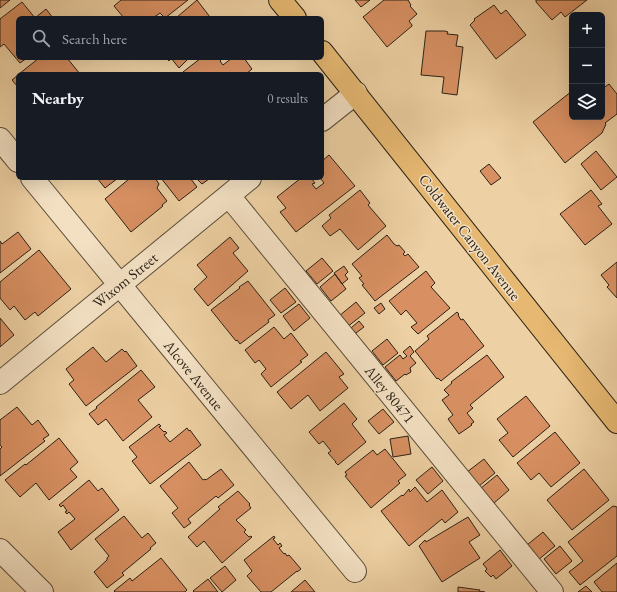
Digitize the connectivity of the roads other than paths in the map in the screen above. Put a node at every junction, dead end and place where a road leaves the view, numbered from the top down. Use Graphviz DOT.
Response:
graph roads {
  1 [pos="280,0"];
  2 [pos="292,16"];
  3 [pos="324,54"];
  4 [pos="356,93"];
  5 [pos="324,118"];
  6 [pos="0,139"];
  7 [pos="16,158"];
  8 [pos="34,180"];
  9 [pos="248,180"];
  10 [pos="228,196"];
  11 [pos="120,284"];
  12 [pos="0,382"];
  13 [pos="617,422"];
  14 [pos="0,550"];
  15 [pos="355,571"];
  16 [pos="42,592"];
  17 [pos="552,592"];
  1 -- 2 [label="main road"];
  3 -- 4 [label="main road, Coldwater Canyon Avenue"];
  4 -- 5 [label="street"];
  4 -- 13 [label="main road, Coldwater Canyon Avenue"];
  6 -- 7 [label="street"];
  8 -- 11 [label="street, Alcove Avenue"];
  9 -- 10 [label="street, Wixom Street"];
  10 -- 11 [label="street, Wixom Street"];
  10 -- 17 [label="street, Alley 80471"];
  11 -- 12 [label="street, Wixom Street"];
  11 -- 15 [label="street, Alcove Avenue"];
  14 -- 16 [label="street"];
}
